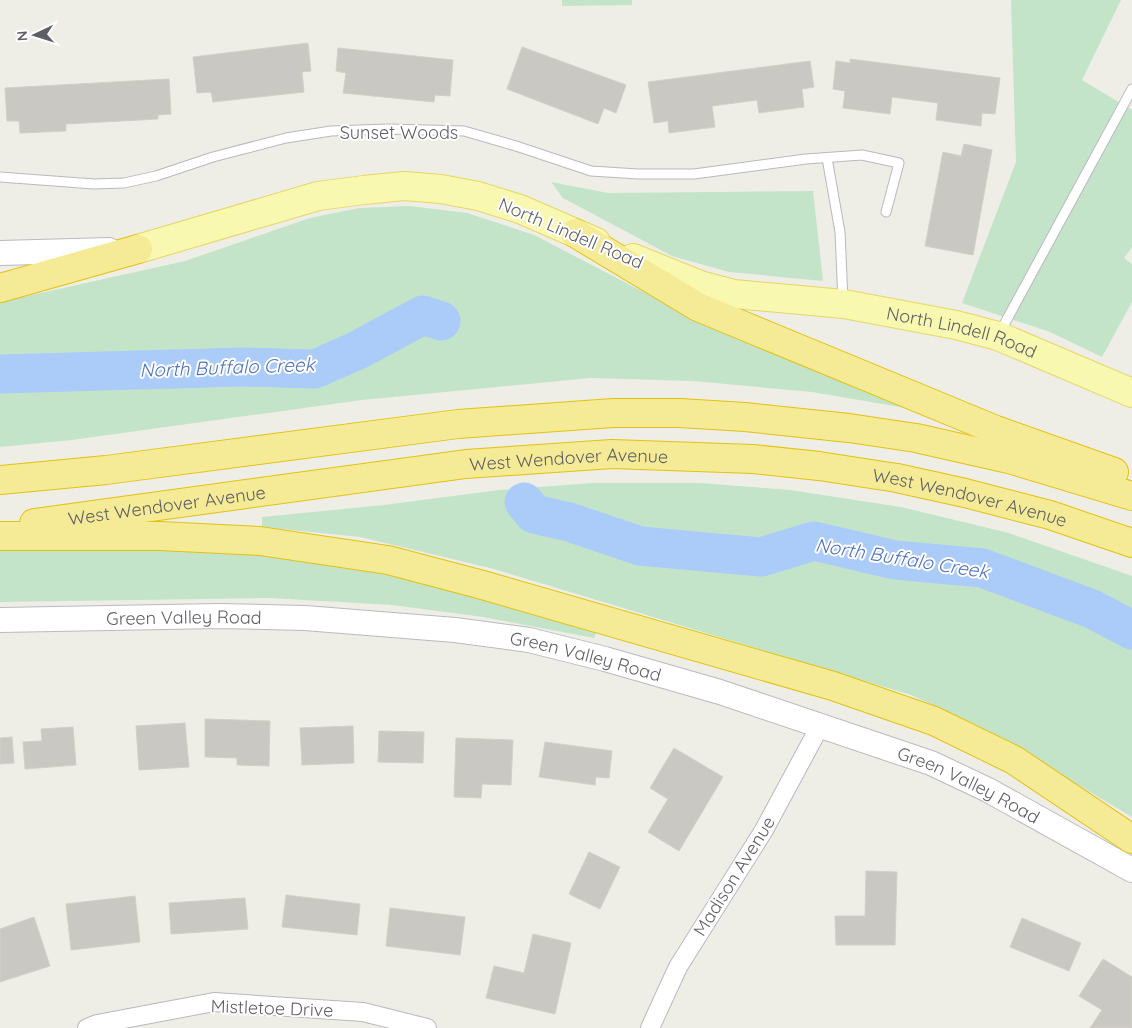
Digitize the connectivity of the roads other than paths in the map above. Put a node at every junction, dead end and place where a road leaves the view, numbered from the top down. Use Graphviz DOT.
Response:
graph roads {
  1 [pos="1132,88"];
  2 [pos="827,158"];
  3 [pos="0,177"];
  4 [pos="886,212"];
  5 [pos="576,233"];
  6 [pos="138,249"];
  7 [pos="0,253"];
  8 [pos="0,288"];
  9 [pos="844,304"];
  10 [pos="998,336"];
  11 [pos="1132,393"];
  12 [pos="1132,479"];
  13 [pos="0,480"];
  14 [pos="1132,496"];
  15 [pos="0,527"];
  16 [pos="0,536"];
  17 [pos="1132,543"];
  18 [pos="0,620"];
  19 [pos="820,726"];
  20 [pos="1132,839"];
  21 [pos="1132,870"];
  22 [pos="87,1028"];
  23 [pos="427,1028"];
  24 [pos="650,1028"];
  1 -- 10 [label="lane"];
  2 -- 3 [label="lane, Sunset Woods"];
  2 -- 4 [label="lane, Sunset Woods"];
  2 -- 9 [label="lane"];
  5 -- 6 [label="main road, North Lindell Road"];
  5 -- 9 [label="main road, North Lindell Road"];
  5 -- 12 [label="highway"];
  6 -- 7 [label="main road, North Lindell Road"];
  6 -- 8 [label="highway"];
  9 -- 10 [label="main road, North Lindell Road"];
  10 -- 11 [label="main road, North Lindell Road"];
  13 -- 14 [label="highway"];
  15 -- 17 [label="highway, West Wendover Avenue"];
  16 -- 20 [label="highway"];
  18 -- 19 [label="main road, Green Valley Road"];
  19 -- 21 [label="main road, Green Valley Road"];
  19 -- 24 [label="street, Madison Avenue"];
  22 -- 23 [label="street, Mistletoe Drive"];
}
